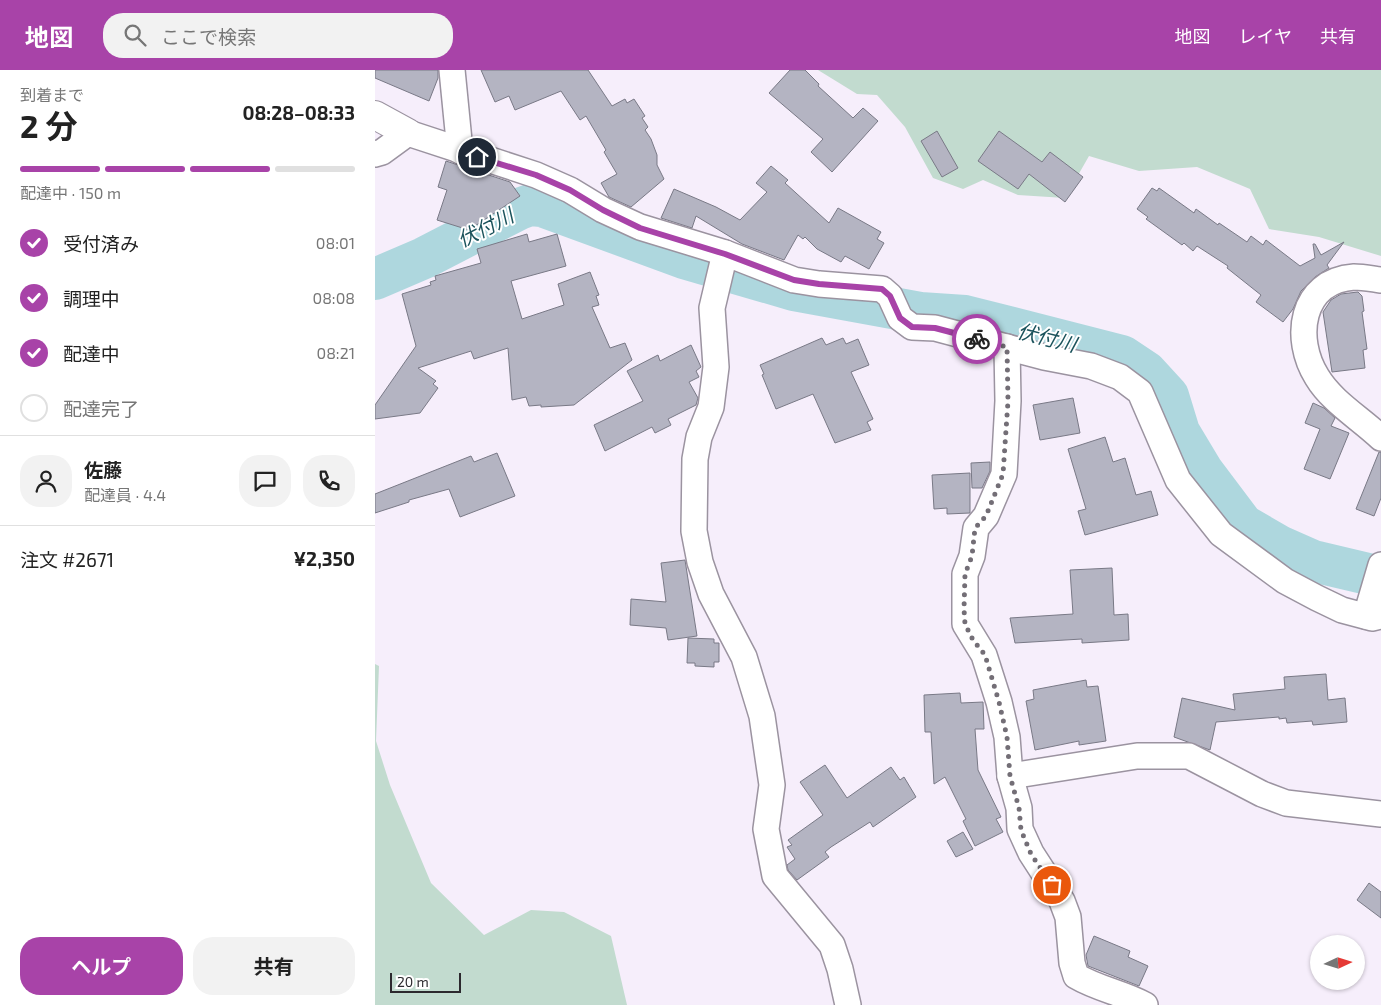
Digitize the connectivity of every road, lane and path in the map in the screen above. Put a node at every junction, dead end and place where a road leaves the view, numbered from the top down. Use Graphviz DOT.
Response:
graph roads {
  1 [pos="452,70"];
  2 [pos="375,115"];
  3 [pos="408,134"];
  4 [pos="460,151"];
  5 [pos="375,154"];
  6 [pos="721,265"];
  7 [pos="1381,280"];
  8 [pos="1007,347"];
  9 [pos="1381,438"];
  10 [pos="1379,573"];
  11 [pos="1374,616"];
  12 [pos="1010,776"];
  13 [pos="1381,814"];
  14 [pos="848,1005"];
  15 [pos="1145,1005"];
  1 -- 4 [label="street"];
  2 -- 3 [label="street"];
  3 -- 4 [label="street"];
  3 -- 5 [label="street"];
  4 -- 6 [label="street"];
  6 -- 8 [label="street"];
  6 -- 14 [label="street"];
  7 -- 9 [label="street"];
  8 -- 11 [label="street"];
  8 -- 12 [label="street"];
  10 -- 11 [label="street"];
  12 -- 13 [label="street"];
  12 -- 15 [label="street"];
}
